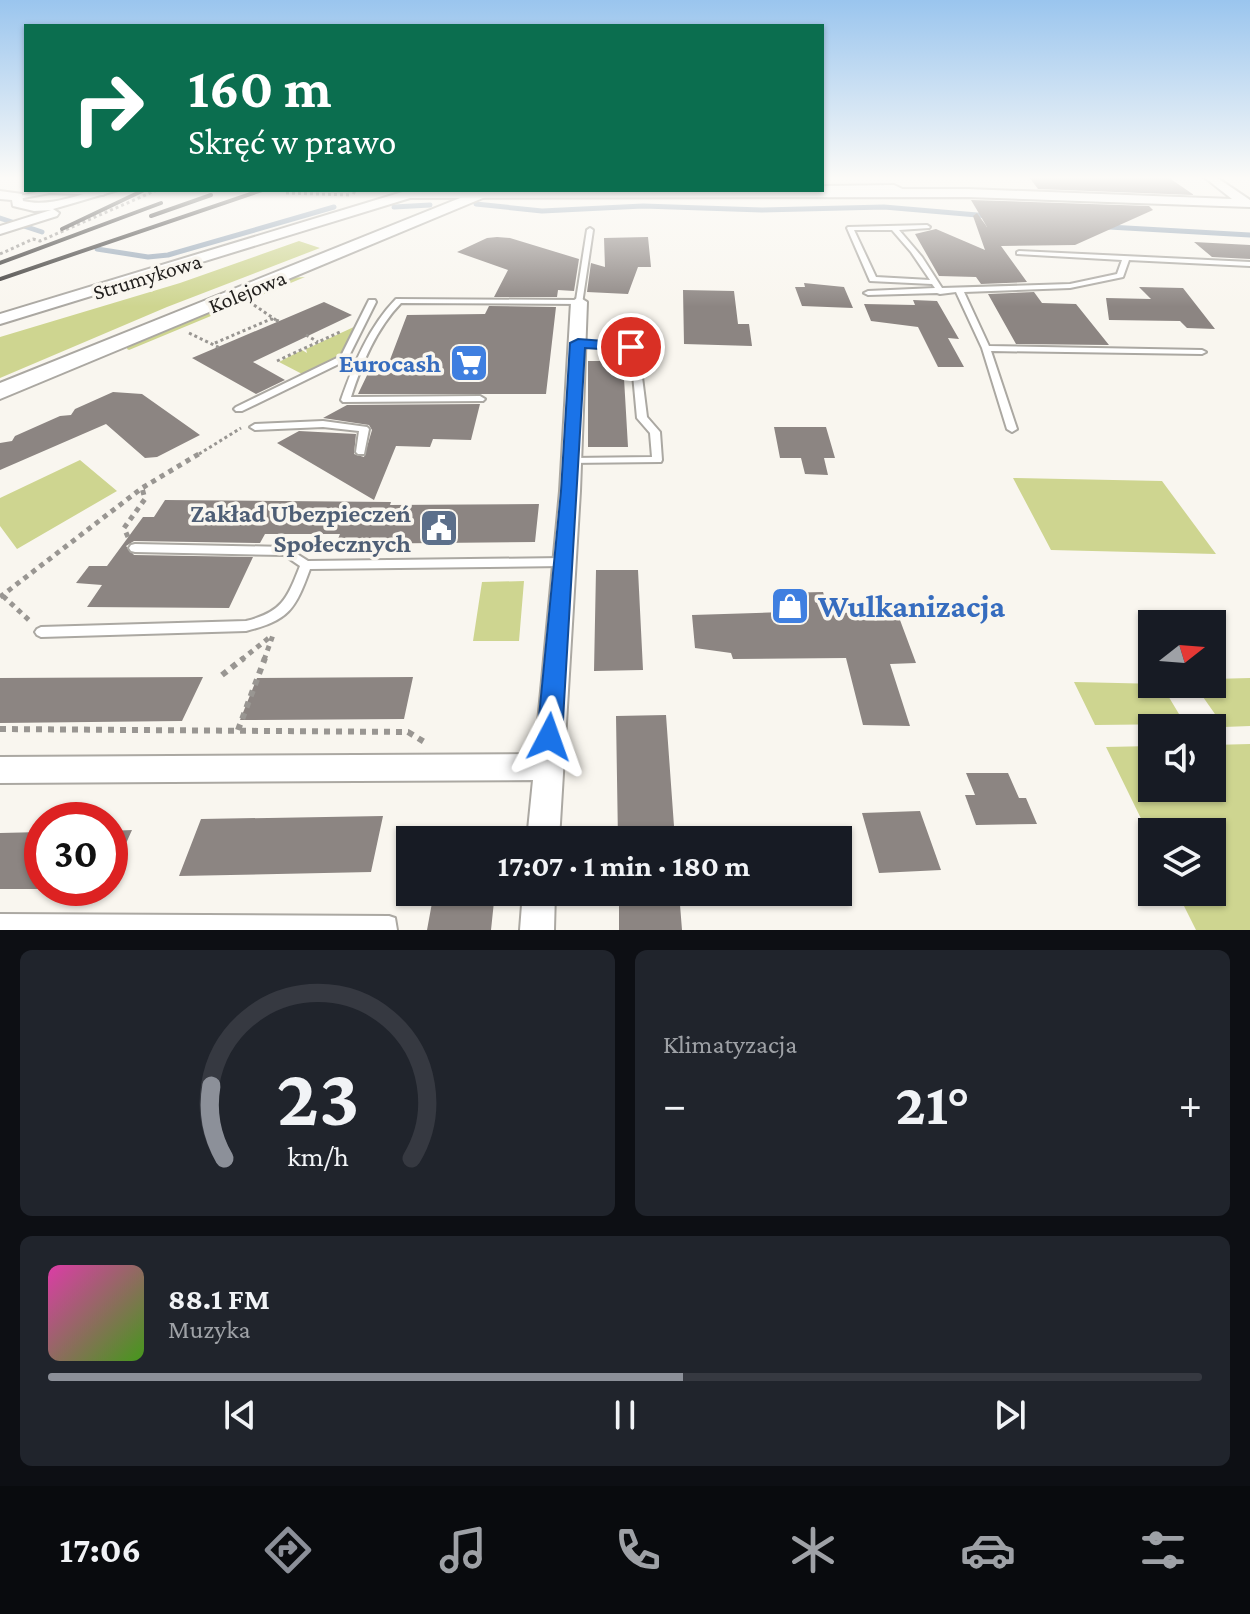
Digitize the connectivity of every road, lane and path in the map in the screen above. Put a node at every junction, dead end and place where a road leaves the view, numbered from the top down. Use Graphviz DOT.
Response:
graph roads {
  1 [pos="31,220"];
  2 [pos="87,220"];
  3 [pos="320,220"];
  4 [pos="419,220"];
  5 [pos="927,227"];
  6 [pos="894,228"];
  7 [pos="3,230"];
  8 [pos="590,230"];
  9 [pos="1019,253"];
  10 [pos="0,254"];
  11 [pos="1126,259"];
  12 [pos="1250,264"];
  13 [pos="935,282"];
  14 [pos="940,292"];
  15 [pos="960,292"];
  16 [pos="868,293"];
  17 [pos="372,302"];
  18 [pos="579,302"];
  19 [pos="258,307"];
  20 [pos="0,319"];
  21 [pos="361,323"];
  22 [pos="237,326"];
  23 [pos="244,330"];
  24 [pos="192,335"];
  25 [pos="306,335"];
  26 [pos="318,342"];
  27 [pos="578,343"];
  28 [pos="986,348"];
  29 [pos="302,349"];
  30 [pos="309,352"];
  31 [pos="1202,352"];
  32 [pos="277,361"];
  33 [pos="0,392"];
  34 [pos="480,399"];
  35 [pos="239,409"];
  36 [pos="253,426"];
  37 [pos="1012,429"];
  38 [pos="361,452"];
  39 [pos="572,461"];
  40 [pos="142,488"];
  41 [pos="135,548"];
  42 [pos="563,562"];
  43 [pos="306,565"];
  44 [pos="2,596"];
  45 [pos="282,624"];
  46 [pos="41,632"];
  47 [pos="273,635"];
  48 [pos="222,675"];
  49 [pos="0,729"];
  50 [pos="238,731"];
  51 [pos="434,748"];
  52 [pos="547,767"];
  53 [pos="0,770"];
  54 [pos="544,826"];
  55 [pos="538,906"];
  56 [pos="0,922"];
  57 [pos="389,930"];
  58 [pos="537,930"];
  1 -- 7 [label="street"];
  2 -- 10 [label="path"];
  3 -- 20 [label="street, Strumykowa"];
  4 -- 33 [label="street, Kolejowa"];
  5 -- 6 [label="lane"];
  6 -- 13 [label="lane"];
  6 -- 13 [label="lane"];
  8 -- 18 [label="lane"];
  9 -- 11 [label="lane"];
  11 -- 12 [label="lane"];
  11 -- 15 [label="lane"];
  13 -- 14 [label="lane"];
  14 -- 15 [label="lane"];
  14 -- 16 [label="lane"];
  15 -- 28 [label="lane"];
  17 -- 21 [label="lane"];
  18 -- 27 [label="street"];
  18 -- 34 [label="lane"];
  19 -- 23 [label="path"];
  21 -- 26 [label="path"];
  21 -- 35 [label="lane"];
  22 -- 23 [label="path"];
  23 -- 24 [label="path"];
  25 -- 26 [label="path"];
  26 -- 29 [label="path"];
  27 -- 39 [label="street"];
  27 -- 39 [label="lane"];
  28 -- 31 [label="lane"];
  28 -- 37 [label="lane"];
  29 -- 30 [label="path"];
  29 -- 32 [label="path"];
  36 -- 38 [label="lane"];
  36 -- 40 [label="path"];
  39 -- 42 [label="street"];
  40 -- 41 [label="path"];
  40 -- 44 [label="path"];
  41 -- 43 [label="lane"];
  42 -- 43 [label="lane"];
  42 -- 52 [label="street"];
  43 -- 46 [label="lane"];
  44 -- 46 [label="path"];
  45 -- 47 [label="path"];
  47 -- 48 [label="path"];
  47 -- 50 [label="path"];
  49 -- 50 [label="path"];
  50 -- 51 [label="path"];
  52 -- 53 [label="street"];
  52 -- 54 [label="street"];
  55 -- 58 [label="street"];
  56 -- 57 [label="lane"];
}
